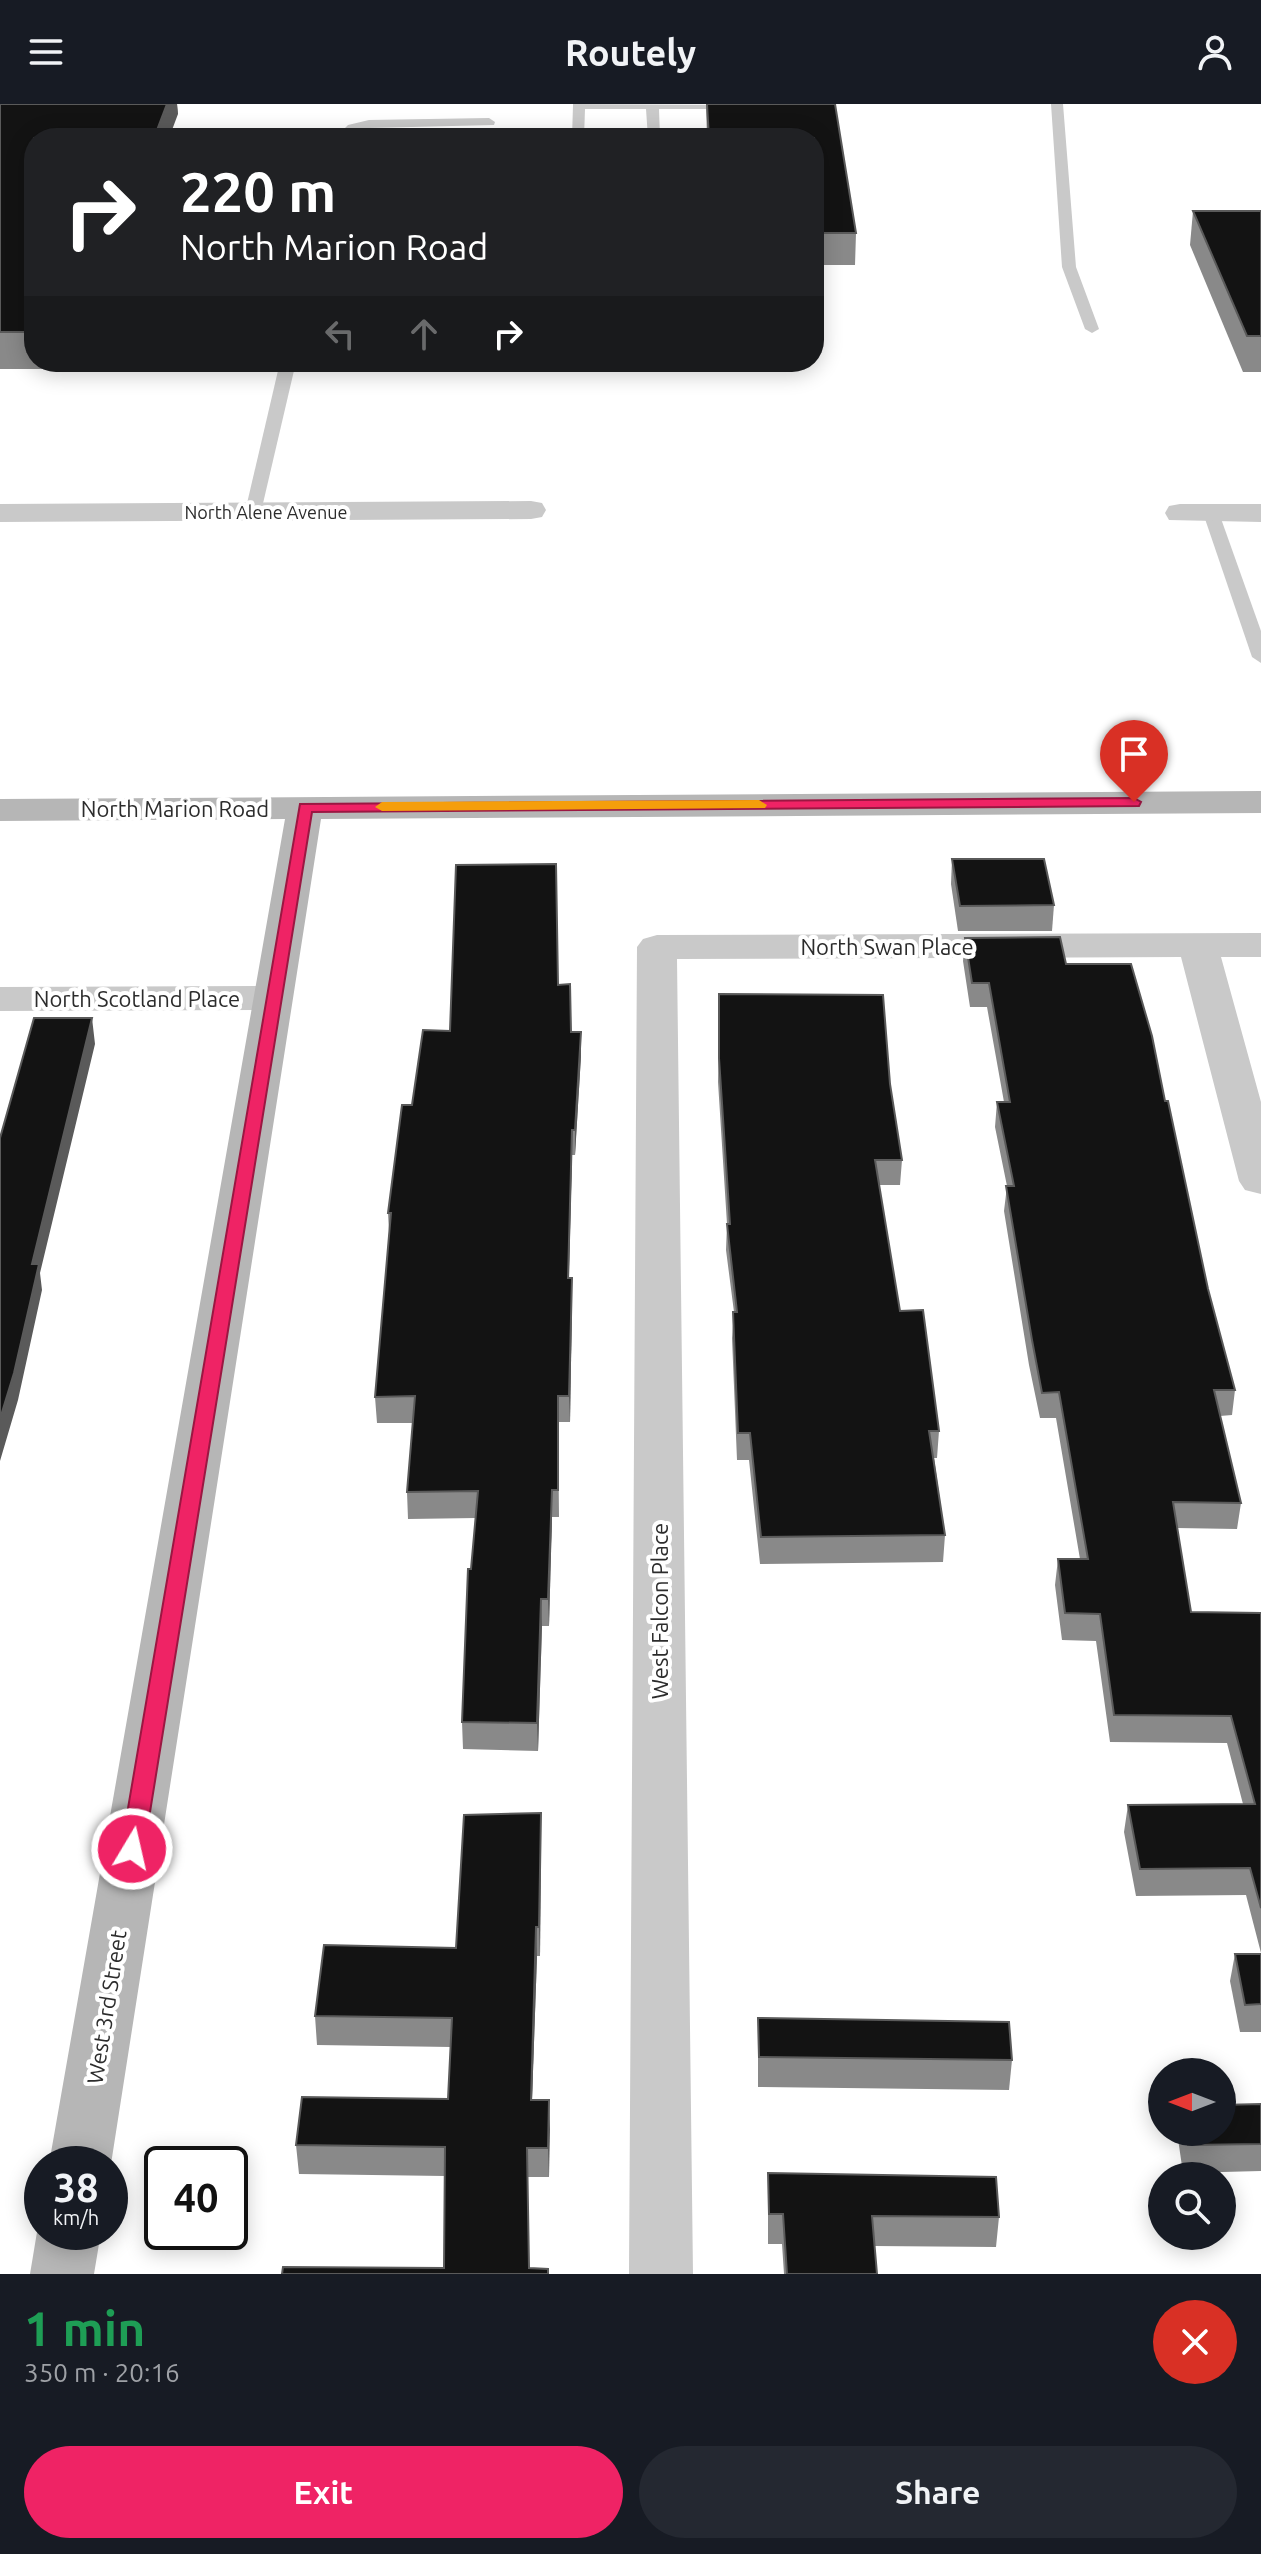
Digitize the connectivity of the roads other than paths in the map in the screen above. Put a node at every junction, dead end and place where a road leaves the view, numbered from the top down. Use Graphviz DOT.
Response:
graph roads {
  1 [pos="652,104"];
  2 [pos="1057,104"];
  3 [pos="761,105"];
  4 [pos="489,122"];
  5 [pos="353,128"];
  6 [pos="578,128"];
  7 [pos="653,128"];
  8 [pos="1092,329"];
  9 [pos="286,372"];
  10 [pos="531,510"];
  11 [pos="253,512"];
  12 [pos="0,513"];
  13 [pos="1180,513"];
  14 [pos="1211,513"];
  15 [pos="1261,513"];
  16 [pos="1261,657"];
  17 [pos="1261,802"];
  18 [pos="305,807"];
  19 [pos="0,810"];
  20 [pos="1198,945"];
  21 [pos="1261,945"];
  22 [pos="657,947"];
  23 [pos="273,998"];
  24 [pos="0,999"];
  25 [pos="1261,1181"];
  26 [pos="83,2146"];
  27 [pos="66,2250"];
  28 [pos="62,2274"];
  29 [pos="661,2274"];
  1 -- 3 [label="lane"];
  1 -- 6 [label="lane"];
  1 -- 7 [label="lane"];
  2 -- 8 [label="lane"];
  4 -- 5 [label="lane"];
  9 -- 11 [label="lane"];
  10 -- 11 [label="street, North Alene Avenue"];
  11 -- 12 [label="street, North Alene Avenue"];
  13 -- 14 [label="street"];
  14 -- 15 [label="street"];
  14 -- 16 [label="lane"];
  17 -- 18 [label="street, North Marion Road"];
  18 -- 19 [label="street, North Marion Road"];
  18 -- 23 [label="street, West 3rd Street"];
  20 -- 21 [label="street, North Swan Place"];
  20 -- 22 [label="street, North Swan Place"];
  20 -- 25 [label="street"];
  22 -- 29 [label="street, West Falcon Place"];
  23 -- 24 [label="street, North Scotland Place"];
  23 -- 26 [label="street, West 3rd Street"];
  27 -- 28 [label="street"];
}
